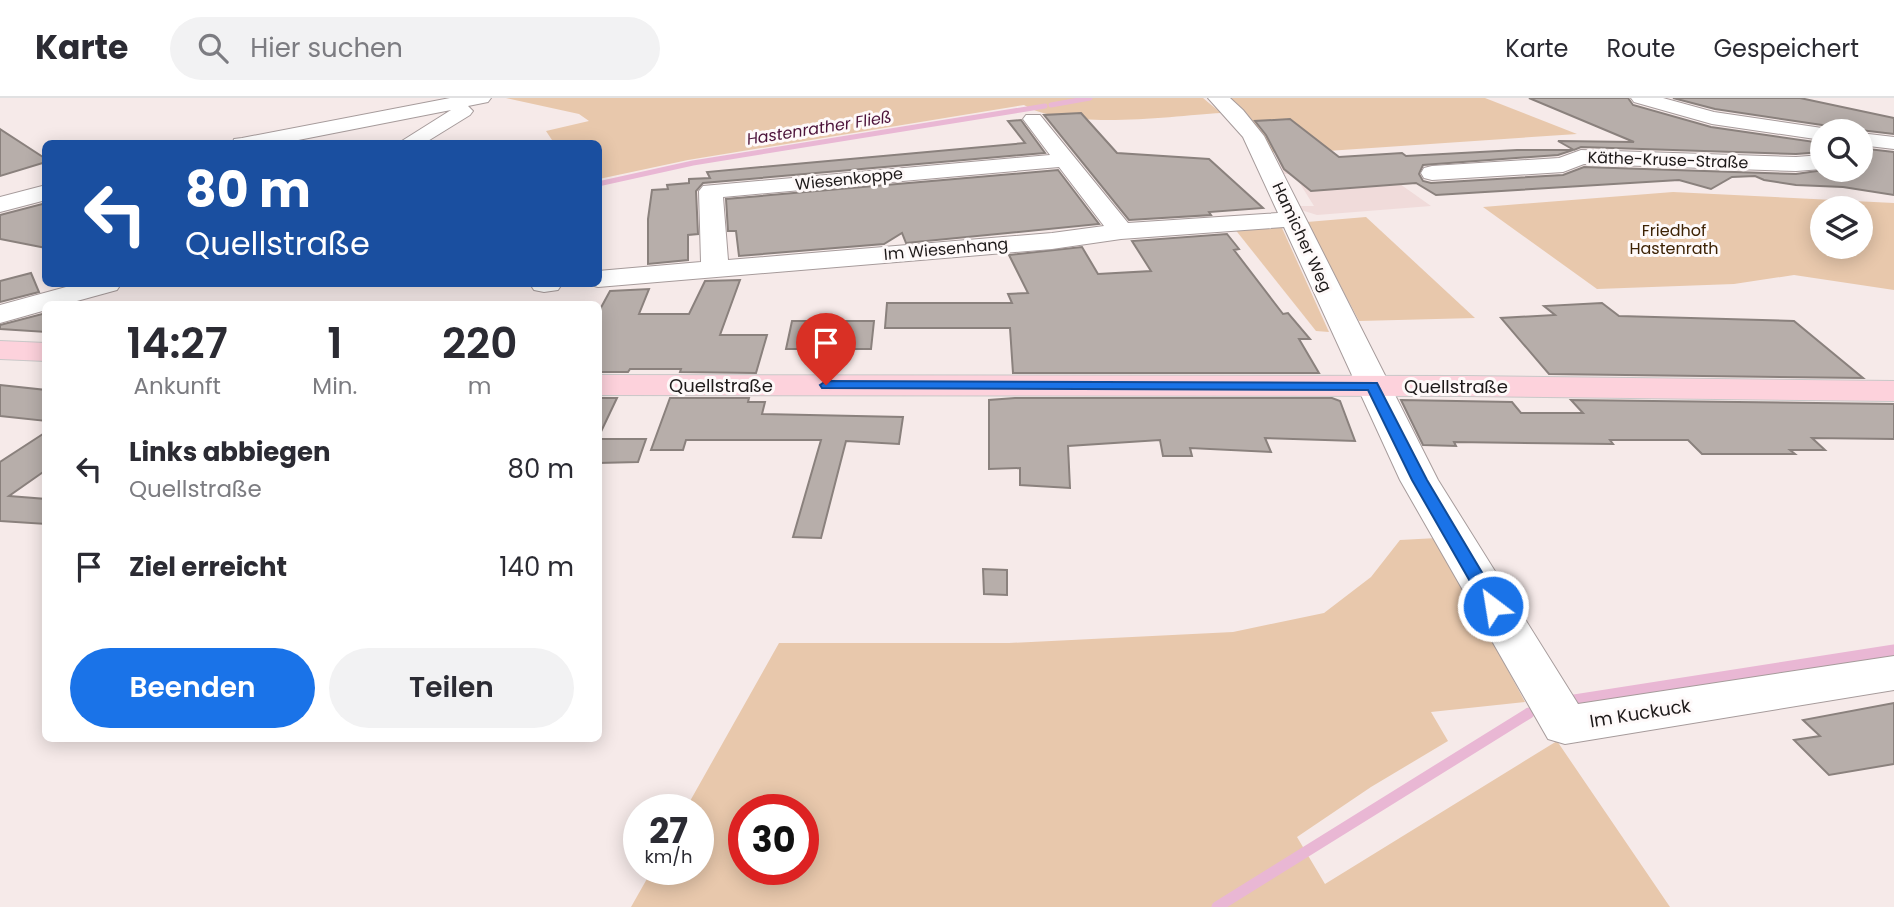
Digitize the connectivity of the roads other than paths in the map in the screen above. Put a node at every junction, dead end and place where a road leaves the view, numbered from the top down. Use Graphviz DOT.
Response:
graph roads {
  1 [pos="483,98"];
  2 [pos="1217,98"];
  3 [pos="1641,98"];
  4 [pos="1033,119"];
  5 [pos="1810,132"];
  6 [pos="263,140"];
  7 [pos="414,140"];
  8 [pos="1873,141"];
  9 [pos="1894,143"];
  10 [pos="1065,160"];
  11 [pos="1810,163"];
  12 [pos="1432,173"];
  13 [pos="42,193"];
  14 [pos="0,205"];
  15 [pos="1293,219"];
  16 [pos="1121,231"];
  17 [pos="715,269"];
  18 [pos="602,279"];
  19 [pos="96,287"];
  20 [pos="46,301"];
  21 [pos="42,302"];
  22 [pos="0,314"];
  23 [pos="0,350"];
  24 [pos="42,352"];
  25 [pos="602,385"];
  26 [pos="1372,386"];
  27 [pos="1894,391"];
  28 [pos="1894,673"];
  1 -- 6 [label="street"];
  1 -- 7 [label="street"];
  2 -- 15 [label="street, Hamicher Weg"];
  3 -- 5 [label="street"];
  4 -- 10 [label="street"];
  8 -- 9 [label="street"];
  10 -- 16 [label="street"];
  10 -- 17 [label="street, Wiesenkoppe"];
  11 -- 12 [label="street, Käthe-Kruse-Straße"];
  13 -- 14 [label="street"];
  15 -- 16 [label="street, Im Wiesenhang"];
  15 -- 26 [label="street, Hamicher Weg"];
  16 -- 17 [label="street, Im Wiesenhang"];
  17 -- 18 [label="street, Im Wiesenhang"];
  19 -- 20 [label="street"];
  21 -- 22 [label="street"];
  23 -- 24 [label="main road"];
  25 -- 26 [label="main road, Quellstraße"];
  26 -- 27 [label="main road, Quellstraße"];
  26 -- 28 [label="street, Im Kuckuck"];
}
